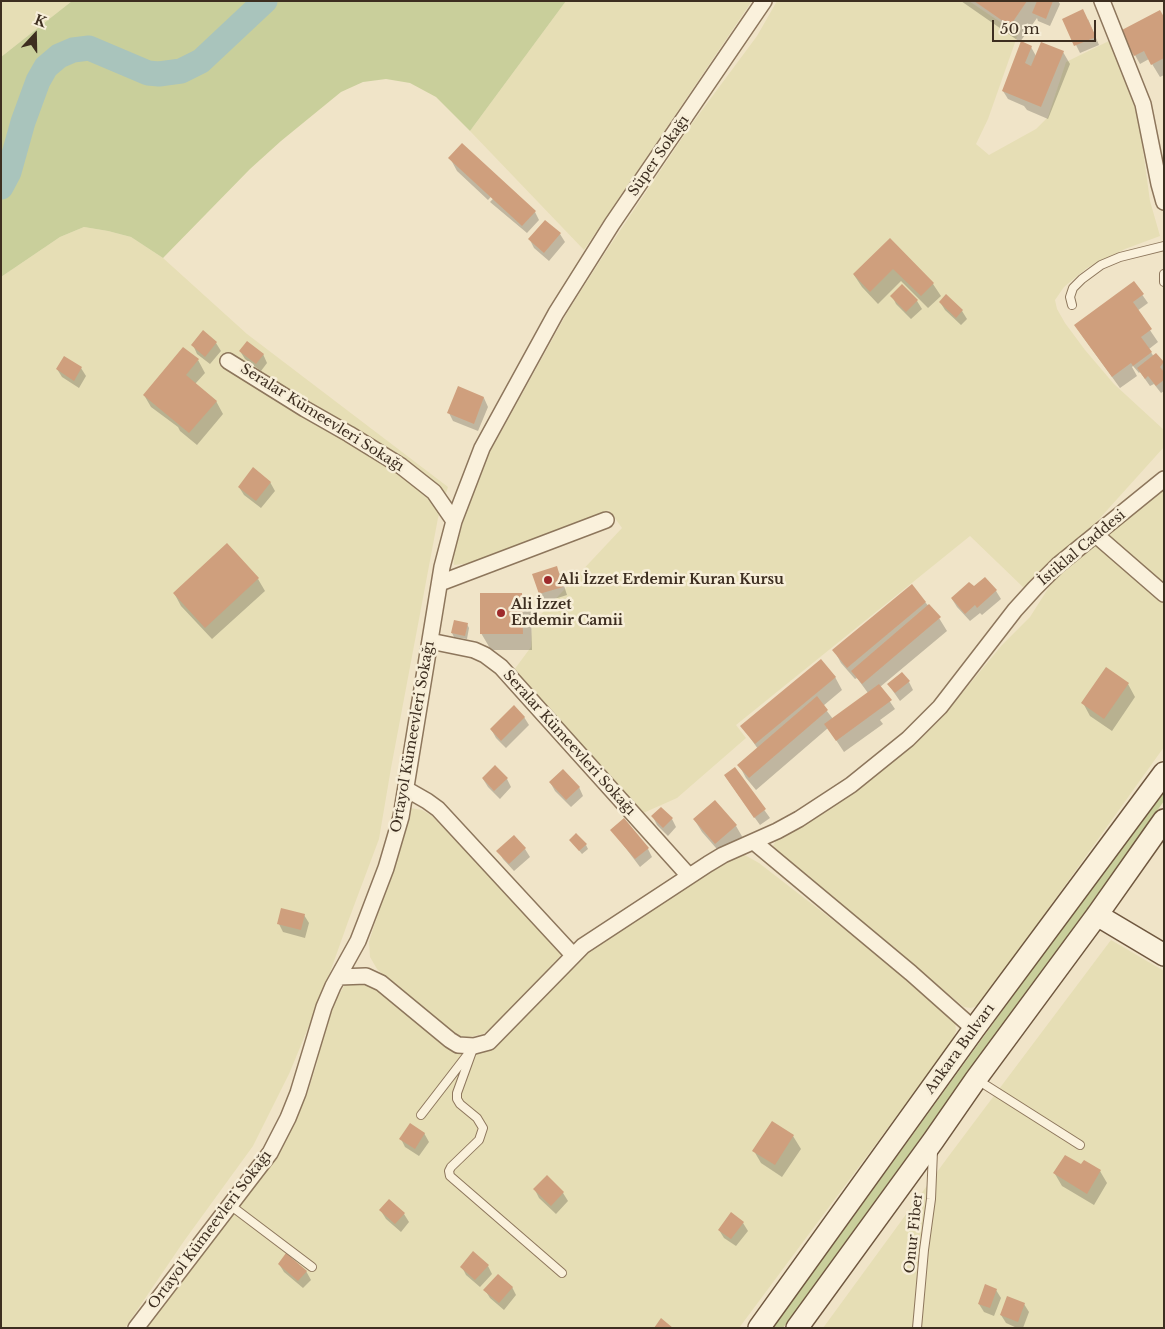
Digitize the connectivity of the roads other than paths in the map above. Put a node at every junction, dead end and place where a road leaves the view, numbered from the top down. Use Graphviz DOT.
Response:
graph roads {
  1 [pos="764,1"];
  2 [pos="1102,1"];
  3 [pos="1164,202"];
  4 [pos="1164,246"];
  5 [pos="1164,274"];
  6 [pos="1164,282"];
  7 [pos="1072,305"];
  8 [pos="556,313"];
  9 [pos="228,361"];
  10 [pos="1164,479"];
  11 [pos="606,520"];
  12 [pos="454,521"];
  13 [pos="1096,535"];
  14 [pos="440,583"];
  15 [pos="1164,594"];
  16 [pos="430,641"];
  17 [pos="1164,773"];
  18 [pos="406,789"];
  19 [pos="1164,820"];
  20 [pos="754,842"];
  21 [pos="689,876"];
  22 [pos="1096,915"];
  23 [pos="573,955"];
  24 [pos="1164,955"];
  25 [pos="339,977"];
  26 [pos="974,1029"];
  27 [pos="474,1046"];
  28 [pos="976,1079"];
  29 [pos="421,1115"];
  30 [pos="933,1141"];
  31 [pos="1080,1145"];
  32 [pos="230,1205"];
  33 [pos="312,1267"];
  34 [pos="562,1273"];
  35 [pos="136,1328"];
  36 [pos="759,1328"];
  37 [pos="797,1328"];
  38 [pos="918,1328"];
  1 -- 8 [label="street, Süper Sokağı"];
  2 -- 3 [label="street"];
  4 -- 7 [label="lane"];
  5 -- 6 [label="lane"];
  8 -- 12 [label="street, Ortayol Kümeevleri Sokağı"];
  9 -- 12 [label="street, Seralar Kümeevleri Sokağı"];
  10 -- 13 [label="street, İstiklal Caddesi"];
  11 -- 14 [label="street"];
  12 -- 14 [label="street, Ortayol Kümeevleri Sokağı"];
  13 -- 15 [label="street"];
  13 -- 20 [label="street, İstiklal Caddesi"];
  14 -- 16 [label="street, Ortayol Kümeevleri Sokağı"];
  16 -- 18 [label="street, Ortayol Kümeevleri Sokağı"];
  16 -- 21 [label="street, Seralar Kümeevleri Sokağı"];
  17 -- 26 [label="main road, Ankara Bulvarı"];
  18 -- 23 [label="street"];
  18 -- 25 [label="street, Ortayol Kümeevleri Sokağı"];
  19 -- 22 [label="main road"];
  20 -- 21 [label="street"];
  20 -- 26 [label="street"];
  21 -- 23 [label="street"];
  22 -- 24 [label="main road"];
  22 -- 28 [label="main road"];
  23 -- 27 [label="street"];
  25 -- 27 [label="street"];
  25 -- 32 [label="street, Ortayol Kümeevleri Sokağı"];
  26 -- 36 [label="main road, Ankara Bulvarı"];
  27 -- 29 [label="lane"];
  27 -- 34 [label="lane"];
  28 -- 30 [label="main road"];
  28 -- 31 [label="lane"];
  30 -- 37 [label="main road"];
  30 -- 38 [label="lane, Onur Fiber"];
  32 -- 33 [label="lane"];
  32 -- 35 [label="street, Ortayol Kümeevleri Sokağı"];
}
